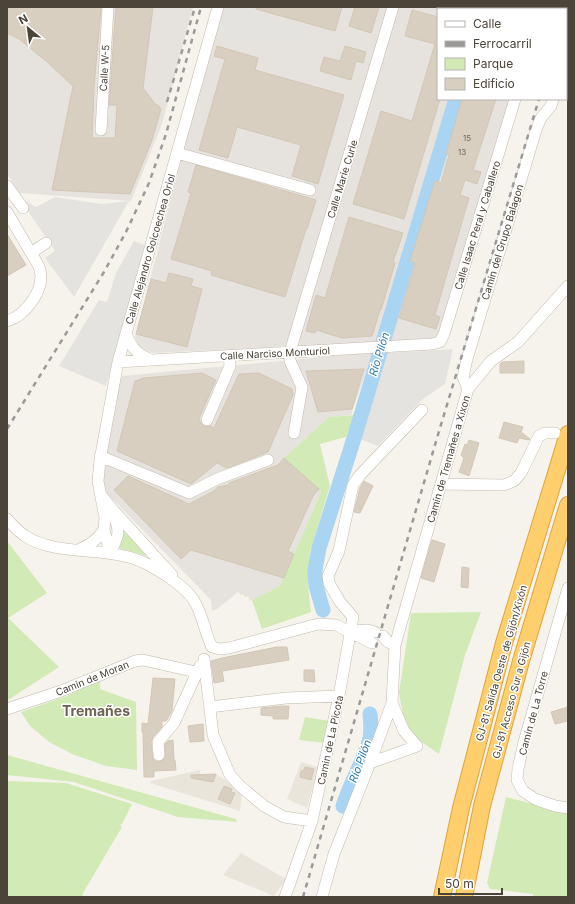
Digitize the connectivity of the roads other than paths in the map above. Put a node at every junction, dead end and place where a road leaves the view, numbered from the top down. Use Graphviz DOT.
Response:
graph roads {
  1 [pos="108,7"];
  2 [pos="218,7"];
  3 [pos="393,7"];
  4 [pos="515,100"];
  5 [pos="553,100"];
  6 [pos="101,130"];
  7 [pos="177,153"];
  8 [pos="7,186"];
  9 [pos="310,190"];
  10 [pos="23,208"];
  11 [pos="7,212"];
  12 [pos="46,243"];
  13 [pos="31,253"];
  14 [pos="568,286"];
  15 [pos="7,321"];
  16 [pos="126,334"];
  17 [pos="432,344"];
  18 [pos="290,352"];
  19 [pos="229,355"];
  20 [pos="149,360"];
  21 [pos="118,362"];
  22 [pos="468,389"];
  23 [pos="422,410"];
  24 [pos="207,420"];
  25 [pos="294,433"];
  26 [pos="562,434"];
  27 [pos="100,456"];
  28 [pos="268,460"];
  29 [pos="441,484"];
  30 [pos="100,494"];
  31 [pos="568,505"];
  32 [pos="113,510"];
  33 [pos="7,520"];
  34 [pos="104,530"];
  35 [pos="79,549"];
  36 [pos="110,553"];
  37 [pos="182,586"];
  38 [pos="568,588"];
  39 [pos="350,631"];
  40 [pos="382,640"];
  41 [pos="212,647"];
  42 [pos="204,659"];
  43 [pos="196,672"];
  44 [pos="339,696"];
  45 [pos="392,703"];
  46 [pos="210,707"];
  47 [pos="7,709"];
  48 [pos="159,754"];
  49 [pos="370,763"];
  50 [pos="568,808"];
  51 [pos="312,821"];
  52 [pos="443,896"];
  53 [pos="285,897"];
  54 [pos="322,897"];
  55 [pos="464,897"];
  1 -- 6 [label="street, Calle W-5"];
  2 -- 7 [label="street, Calle Alejandro Goicoechea Oriol"];
  3 -- 18 [label="street, Calle Marie Curie"];
  4 -- 17 [label="street, Calle Isaac Peral y Caballero"];
  5 -- 22 [label="street, Camin del Grupo Balagon"];
  7 -- 9 [label="street"];
  7 -- 16 [label="street, Calle Alejandro Goicoechea Oriol"];
  8 -- 10 [label="street"];
  11 -- 13 [label="street"];
  12 -- 13 [label="street"];
  13 -- 15 [label="street"];
  14 -- 22 [label="street, Camín de Tremañes a Xixon"];
  16 -- 20 [label="street"];
  16 -- 21 [label="street, Calle Alejandro Goicoechea Oriol"];
  17 -- 18 [label="street, Calle Narciso Monturiol"];
  18 -- 19 [label="street, Calle Narciso Monturiol"];
  18 -- 25 [label="street"];
  19 -- 20 [label="street, Calle Narciso Monturiol"];
  19 -- 24 [label="street"];
  20 -- 21 [label="street, Calle Narciso Monturiol"];
  21 -- 27 [label="street, Calle Alejandro Goicoechea Oriol"];
  22 -- 29 [label="street, Camín de Tremañes a Xixon"];
  23 -- 39 [label="street, Camin de La Picota"];
  26 -- 29 [label="street"];
  26 -- 52 [label="highway, GJ-81 Salida Oeste de Gijón/Xixón"];
  27 -- 28 [label="street"];
  27 -- 30 [label="street, Calle Alejandro Goicoechea Oriol"];
  29 -- 40 [label="street, Camín de Tremañes a Xixon"];
  30 -- 32 [label="street"];
  30 -- 34 [label="street, Calle Alejandro Goicoechea Oriol"];
  31 -- 55 [label="highway, GJ-81 Acceso Sur a Gijón"];
  32 -- 36 [label="street"];
  32 -- 37 [label="street"];
  33 -- 35 [label="street"];
  34 -- 35 [label="street"];
  34 -- 36 [label="street, Calle Alejandro Goicoechea Oriol"];
  35 -- 36 [label="street"];
  36 -- 37 [label="street"];
  37 -- 41 [label="street"];
  38 -- 50 [label="street, Camín de La Torre"];
  39 -- 40 [label="street"];
  39 -- 41 [label="street"];
  39 -- 44 [label="street, Camin de La Picota"];
  40 -- 45 [label="street, Camín de Tremañes a Xixon"];
  41 -- 42 [label="street"];
  42 -- 43 [label="street"];
  42 -- 46 [label="street"];
  43 -- 47 [label="street, Camin de Moran"];
  43 -- 48 [label="street"];
  44 -- 46 [label="street"];
  44 -- 51 [label="street, Camin de La Picota"];
  45 -- 49 [label="street"];
  45 -- 49 [label="street"];
  46 -- 51 [label="street"];
  49 -- 54 [label="street"];
  51 -- 53 [label="street, Camin de La Picota"];
}
